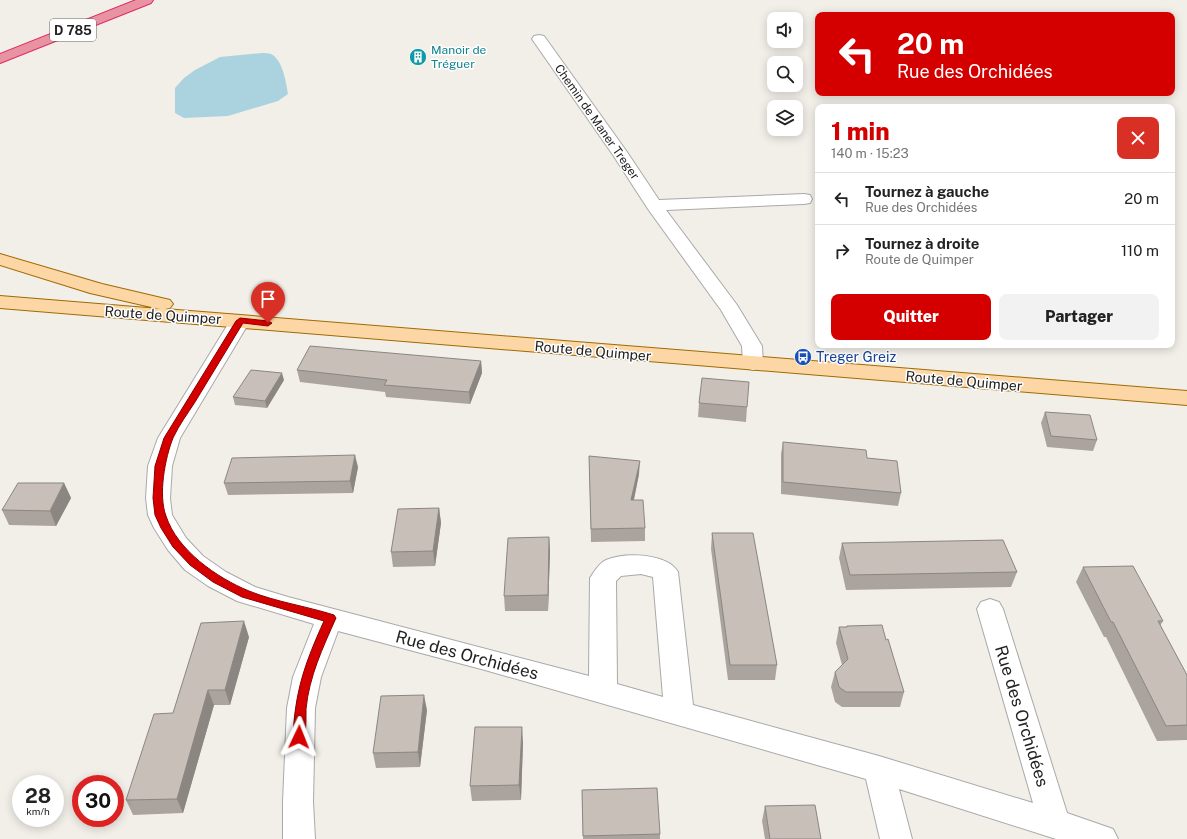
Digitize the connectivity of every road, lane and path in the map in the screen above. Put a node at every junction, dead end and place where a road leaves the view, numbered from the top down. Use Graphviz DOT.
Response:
graph roads {
  1 [pos="115,0"];
  2 [pos="147,0"];
  3 [pos="86,11"];
  4 [pos="539,39"];
  5 [pos="0,59"];
  6 [pos="804,199"];
  7 [pos="654,205"];
  8 [pos="0,259"];
  9 [pos="0,302"];
  10 [pos="240,321"];
  11 [pos="753,364"];
  12 [pos="1187,398"];
  13 [pos="990,609"];
  14 [pos="330,618"];
  15 [pos="603,693"];
  16 [pos="679,713"];
  17 [pos="879,769"];
  18 [pos="1054,823"];
  19 [pos="300,839"];
  20 [pos="896,839"];
  21 [pos="1102,839"];
  1 -- 3 [label="highway, D 785"];
  2 -- 5 [label="highway, D 785"];
  4 -- 7 [label="street, Chemin de Maner Treger"];
  6 -- 7 [label="street"];
  7 -- 11 [label="street, Chemin de Maner Treger"];
  8 -- 10 [label="main road"];
  9 -- 10 [label="main road, Route de Quimper"];
  10 -- 11 [label="main road, Route de Quimper"];
  10 -- 14 [label="street, Rue des Orchidées"];
  11 -- 12 [label="main road, Route de Quimper"];
  13 -- 18 [label="street, Rue des Orchidées"];
  14 -- 15 [label="street, Rue des Orchidées"];
  14 -- 19 [label="street"];
  15 -- 16 [label="street, Rue des Orchidées"];
  15 -- 16 [label="street"];
  16 -- 17 [label="street, Rue des Orchidées"];
  17 -- 18 [label="street, Rue des Orchidées"];
  17 -- 20 [label="street"];
  18 -- 21 [label="street, Rue des Orchidées"];
}
